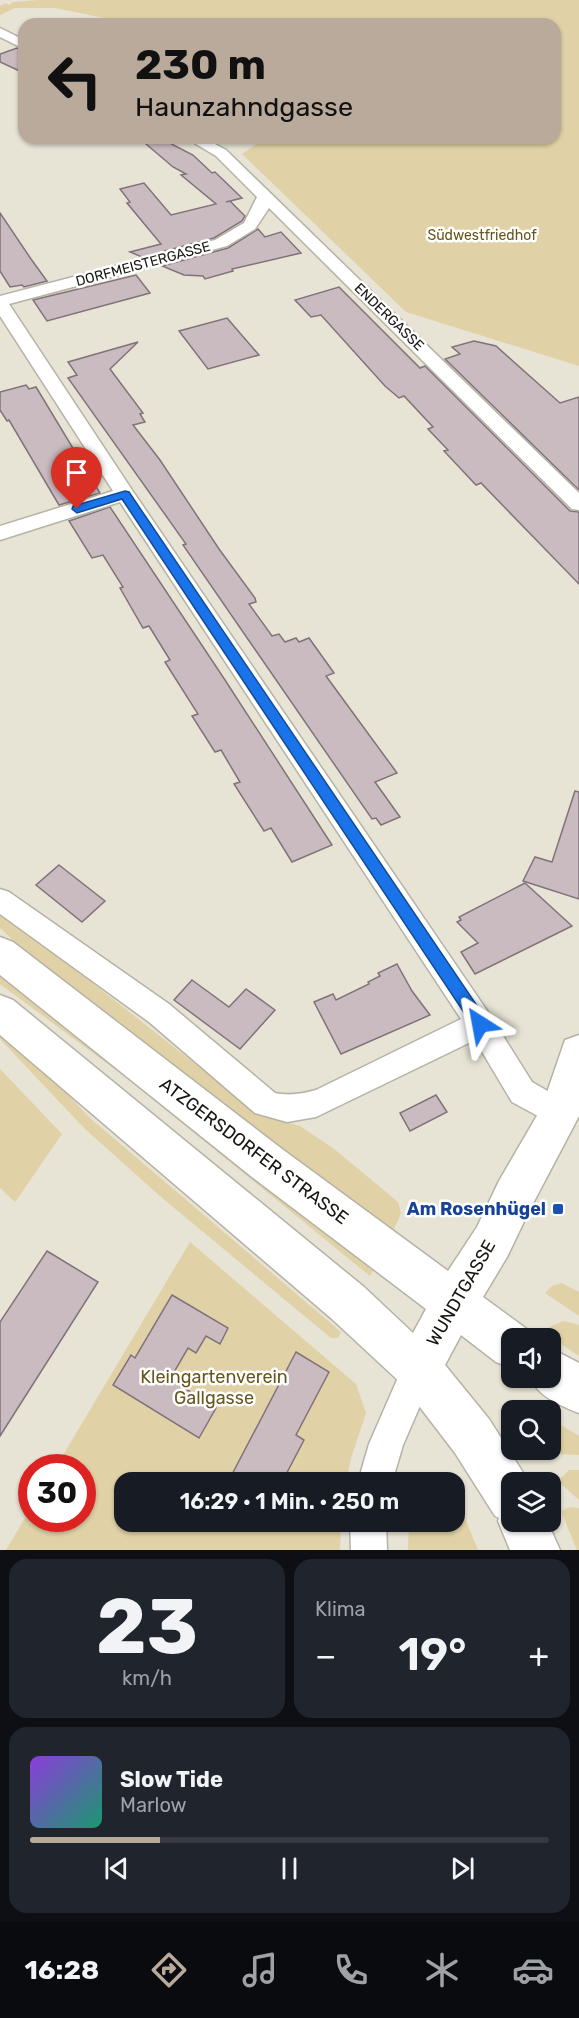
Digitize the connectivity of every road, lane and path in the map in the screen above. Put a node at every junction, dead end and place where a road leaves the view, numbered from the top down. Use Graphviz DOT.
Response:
graph roads {
  1 [pos="0,32"];
  2 [pos="18,42"];
  3 [pos="18,44"];
  4 [pos="0,46"];
  5 [pos="204,144"];
  6 [pos="265,197"];
  7 [pos="0,302"];
  8 [pos="125,494"];
  9 [pos="579,504"];
  10 [pos="0,533"];
  11 [pos="0,900"];
  12 [pos="0,953"];
  13 [pos="0,1012"];
  14 [pos="480,1024"];
  15 [pos="579,1053"];
  16 [pos="560,1114"];
  17 [pos="454,1302"];
  18 [pos="501,1338"];
  19 [pos="419,1369"];
  20 [pos="561,1378"];
  21 [pos="579,1390"];
  22 [pos="378,1472"];
  23 [pos="501,1482"];
  24 [pos="368,1532"];
  25 [pos="527,1532"];
  26 [pos="369,1550"];
  27 [pos="535,1550"];
  1 -- 2 [label="street"];
  3 -- 4 [label="street"];
  5 -- 6 [label="street, ENDERGASSE"];
  6 -- 7 [label="street, DORFMEISTERGASSE"];
  6 -- 9 [label="street, ENDERGASSE"];
  7 -- 8 [label="street"];
  8 -- 10 [label="street"];
  8 -- 14 [label="street"];
  11 -- 14 [label="street"];
  12 -- 17 [label="main road, ATZGERSDORFER STRASSE"];
  13 -- 19 [label="main road"];
  14 -- 16 [label="street"];
  15 -- 16 [label="main road, WUNDTGASSE"];
  16 -- 17 [label="main road, WUNDTGASSE"];
  17 -- 18 [label="main road, ATZGERSDORFER STRASSE"];
  17 -- 19 [label="main road, WUNDTGASSE"];
  19 -- 22 [label="street"];
  19 -- 23 [label="main road"];
  20 -- 21 [label="main road"];
  24 -- 26 [label="street"];
  25 -- 27 [label="main road"];
}
